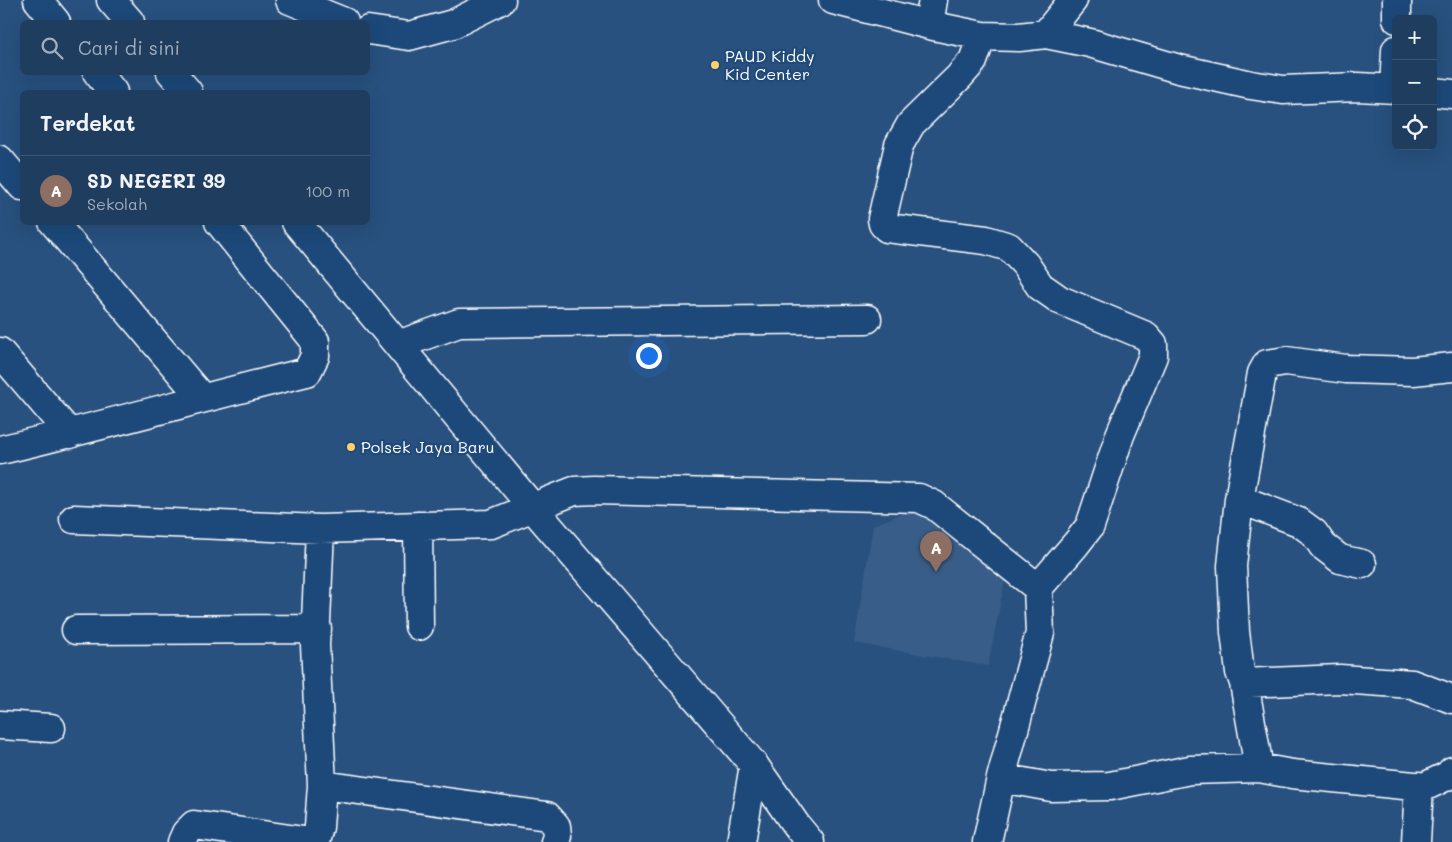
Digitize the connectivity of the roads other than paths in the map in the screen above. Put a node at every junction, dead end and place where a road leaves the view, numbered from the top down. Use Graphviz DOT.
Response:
graph roads {
  1 [pos="38,0"];
  2 [pos="111,0"];
  3 [pos="290,0"];
  4 [pos="501,0"];
  5 [pos="833,0"];
  6 [pos="1072,0"];
  7 [pos="1397,0"];
  8 [pos="931,12"];
  9 [pos="1397,15"];
  10 [pos="54,20"];
  11 [pos="128,20"];
  12 [pos="339,20"];
  13 [pos="370,30"];
  14 [pos="1046,34"];
  15 [pos="982,36"];
  16 [pos="99,75"];
  17 [pos="174,75"];
  18 [pos="1392,89"];
  19 [pos="111,90"];
  20 [pos="186,90"];
  21 [pos="1437,92"];
  22 [pos="1452,94"];
  23 [pos="0,160"];
  24 [pos="20,184"];
  25 [pos="56,225"];
  26 [pos="221,225"];
  27 [pos="298,225"];
  28 [pos="867,319"];
  29 [pos="398,345"];
  30 [pos="0,352"];
  31 [pos="1452,367"];
  32 [pos="202,398"];
  33 [pos="70,434"];
  34 [pos="0,450"];
  35 [pos="1239,499"];
  36 [pos="533,508"];
  37 [pos="74,519"];
  38 [pos="418,526"];
  39 [pos="320,529"];
  40 [pos="1362,564"];
  41 [pos="1038,588"];
  42 [pos="419,626"];
  43 [pos="317,629"];
  44 [pos="76,630"];
  45 [pos="1244,683"];
  46 [pos="1452,698"];
  47 [pos="0,725"];
  48 [pos="51,728"];
  49 [pos="754,765"];
  50 [pos="1259,768"];
  51 [pos="1452,771"];
  52 [pos="1001,778"];
  53 [pos="322,785"];
  54 [pos="1420,786"];
  55 [pos="182,842"];
  56 [pos="310,842"];
  57 [pos="315,842"];
  58 [pos="556,842"];
  59 [pos="741,842"];
  60 [pos="810,842"];
  61 [pos="987,842"];
  62 [pos="1416,842"];
  1 -- 10 [label="street"];
  2 -- 11 [label="street"];
  3 -- 12 [label="street"];
  4 -- 13 [label="street"];
  5 -- 8 [label="street"];
  6 -- 14 [label="street"];
  7 -- 9 [label="street"];
  8 -- 15 [label="street"];
  14 -- 15 [label="street"];
  14 -- 18 [label="street"];
  15 -- 41 [label="street"];
  16 -- 19 [label="street"];
  17 -- 20 [label="street"];
  21 -- 22 [label="street"];
  23 -- 24 [label="street"];
  25 -- 32 [label="street"];
  26 -- 32 [label="street"];
  27 -- 29 [label="street"];
  28 -- 29 [label="street"];
  29 -- 36 [label="street"];
  30 -- 33 [label="street"];
  31 -- 35 [label="street"];
  32 -- 33 [label="street"];
  33 -- 34 [label="street"];
  35 -- 40 [label="street"];
  35 -- 45 [label="street"];
  36 -- 38 [label="street"];
  36 -- 41 [label="street"];
  36 -- 49 [label="street"];
  37 -- 39 [label="street"];
  38 -- 39 [label="street"];
  38 -- 42 [label="street"];
  39 -- 43 [label="street"];
  41 -- 52 [label="street"];
  43 -- 44 [label="street"];
  43 -- 53 [label="street"];
  45 -- 46 [label="street"];
  45 -- 50 [label="street"];
  47 -- 48 [label="street"];
  49 -- 59 [label="street"];
  49 -- 60 [label="street"];
  50 -- 52 [label="street"];
  50 -- 54 [label="street"];
  51 -- 54 [label="street"];
  52 -- 61 [label="street"];
  53 -- 57 [label="street"];
  53 -- 58 [label="street"];
  54 -- 62 [label="street"];
  55 -- 56 [label="street"];
}
